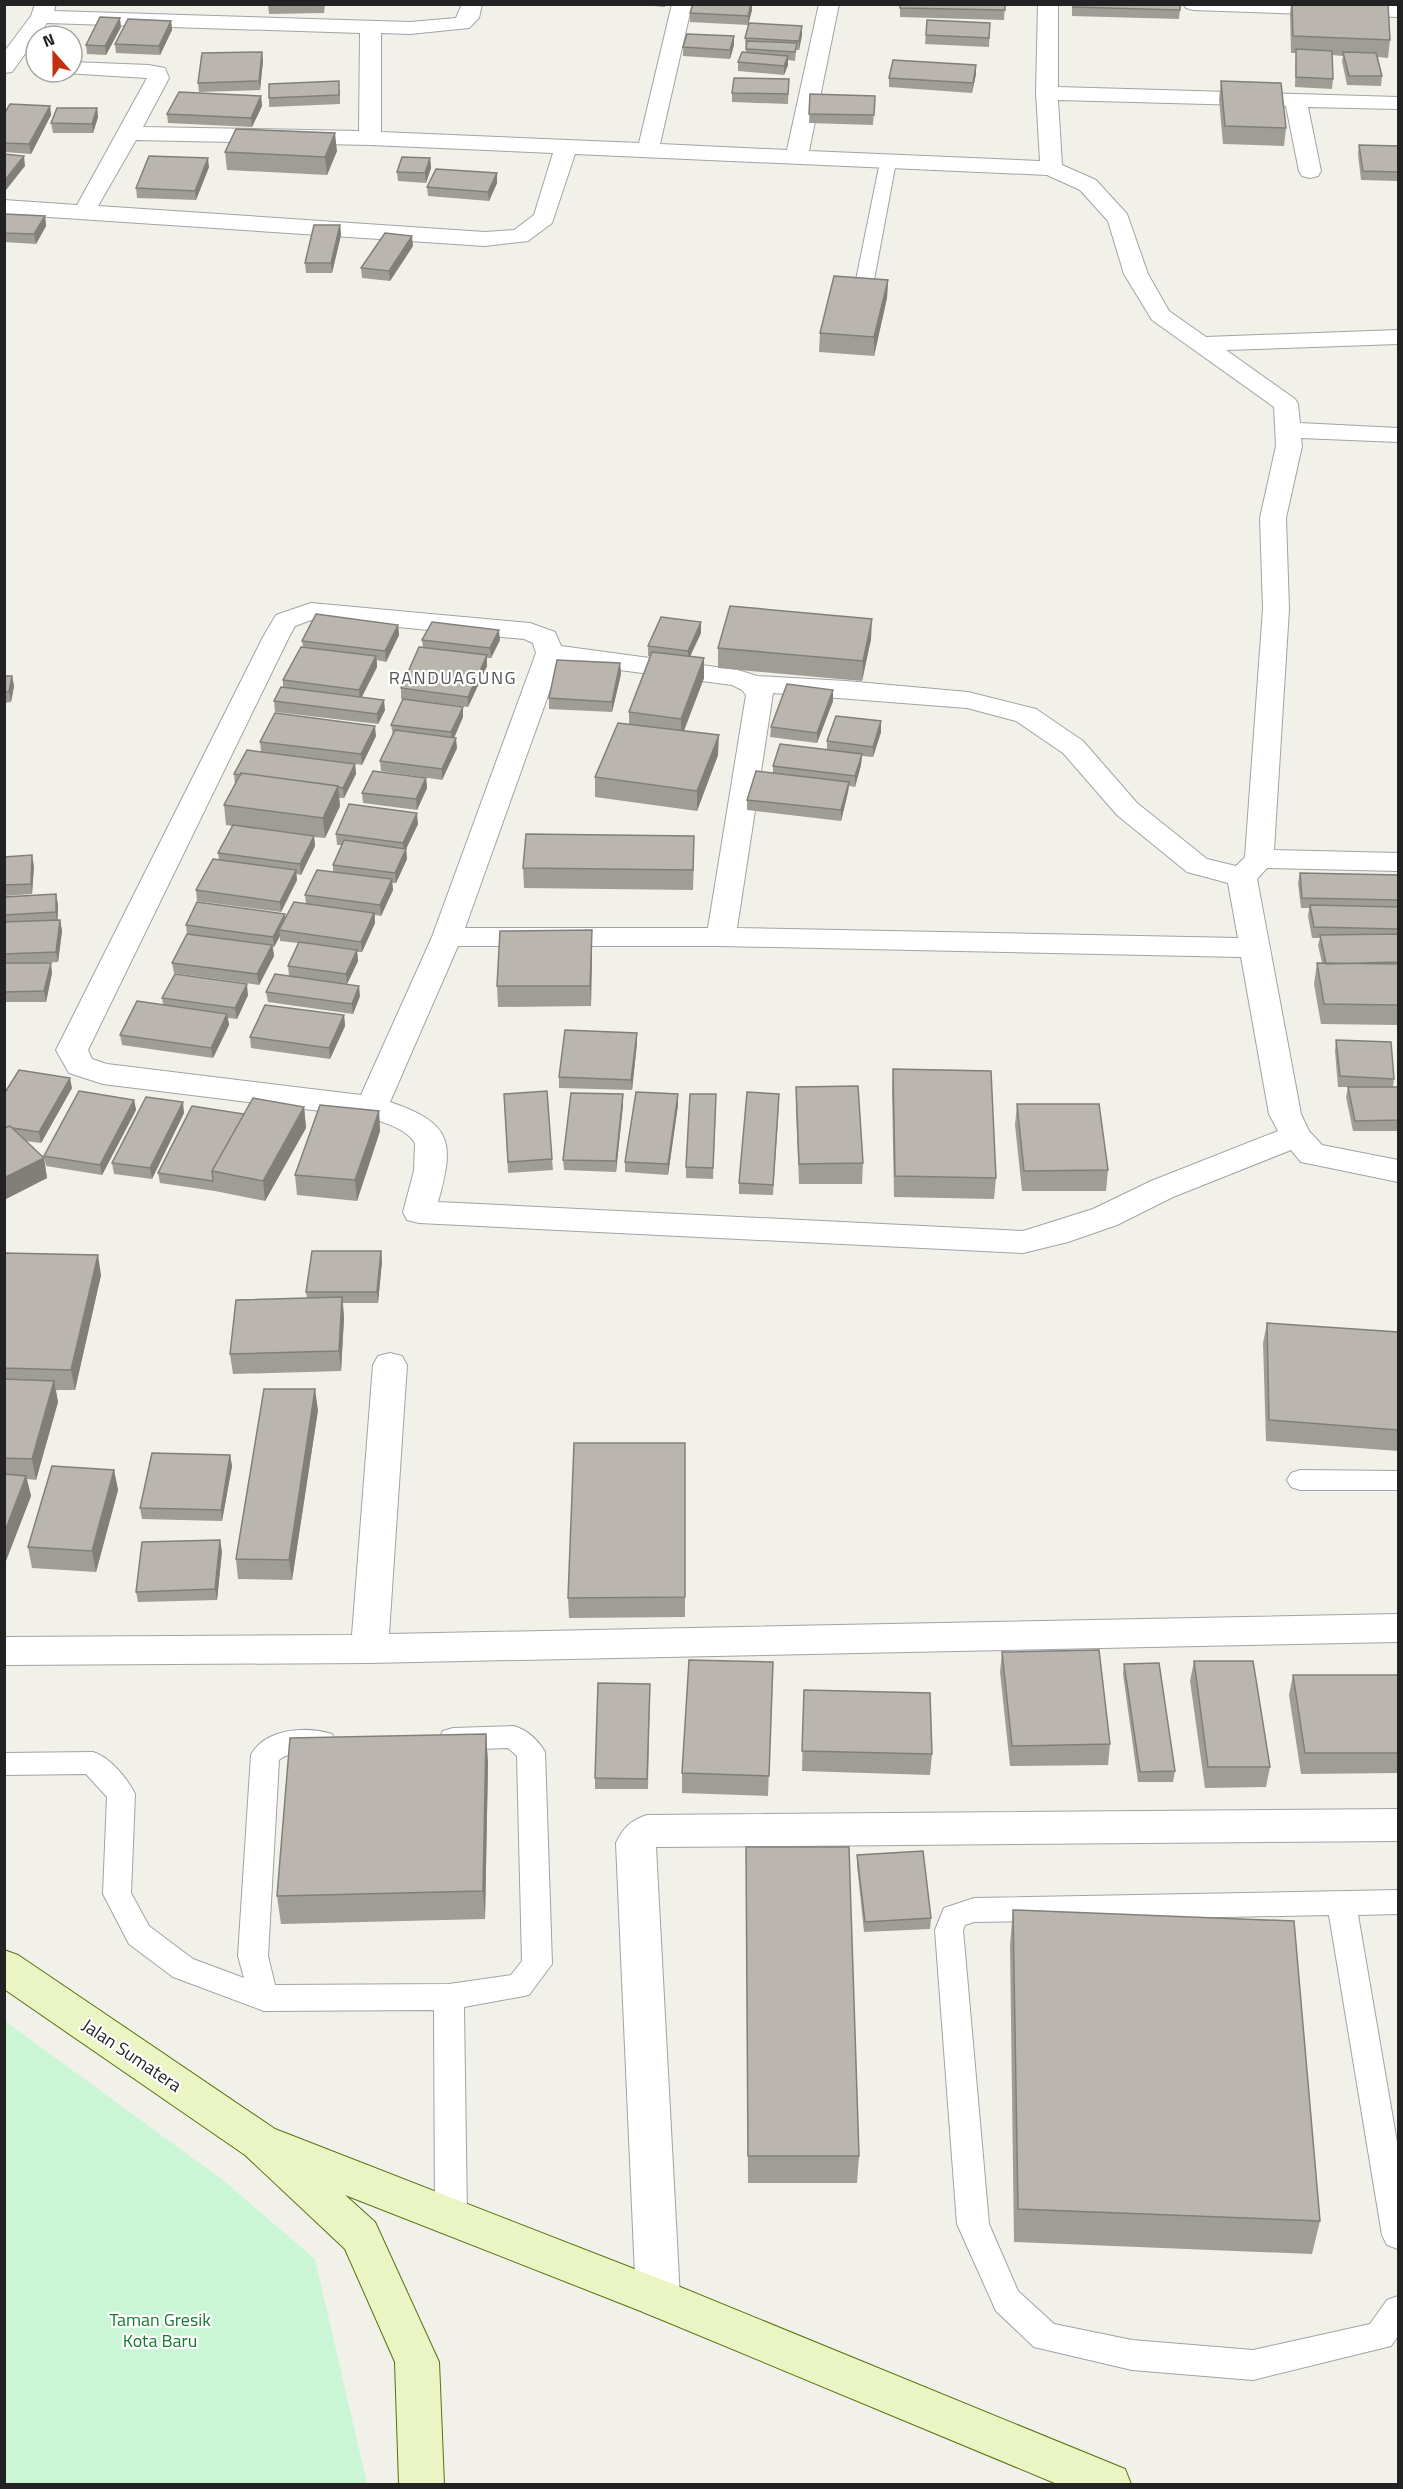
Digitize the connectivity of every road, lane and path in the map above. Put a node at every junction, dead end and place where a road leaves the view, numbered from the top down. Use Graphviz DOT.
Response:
graph roads {
  1 [pos="471,4"];
  2 [pos="682,4"];
  3 [pos="829,4"];
  4 [pos="1048,4"];
  5 [pos="1193,4"];
  6 [pos="44,11"];
  7 [pos="1398,11"];
  8 [pos="371,26"];
  9 [pos="12,67"];
  10 [pos="84,69"];
  11 [pos="1047,93"];
  12 [pos="1296,100"];
  13 [pos="1398,103"];
  14 [pos="129,133"];
  15 [pos="370,138"];
  16 [pos="566,147"];
  17 [pos="648,150"];
  18 [pos="797,156"];
  19 [pos="888,162"];
  20 [pos="1051,168"];
  21 [pos="1310,171"];
  22 [pos="4,207"];
  23 [pos="84,212"];
  24 [pos="864,280"];
  25 [pos="1398,337"];
  26 [pos="1199,344"];
  27 [pos="1287,430"];
  28 [pos="1398,435"];
  29 [pos="550,652"];
  30 [pos="752,684"];
  31 [pos="1398,862"];
  32 [pos="1251,868"];
  33 [pos="447,937"];
  34 [pos="721,937"];
  35 [pos="1255,948"];
  36 [pos="372,1107"];
  37 [pos="1296,1136"];
  38 [pos="1398,1171"];
  39 [pos="390,1365"];
  40 [pos="1300,1480"];
  41 [pos="1398,1480"];
  42 [pos="1398,1628"];
  43 [pos="369,1649"];
  44 [pos="4,1651"];
  45 [pos="432,1739"];
  46 [pos="350,1741"];
  47 [pos="4,1764"];
  48 [pos="1398,1825"];
  49 [pos="1398,1902"];
  50 [pos="1342,1904"];
  51 [pos="4,1967"];
  52 [pos="449,1997"];
  53 [pos="264,1998"];
  54 [pos="260,2142"];
  55 [pos="451,2217"];
  56 [pos="1398,2235"];
  57 [pos="658,2298"];
  58 [pos="1398,2310"];
  59 [pos="421,2484"];
  60 [pos="1109,2484"];
  1 -- 8 [label="street"];
  2 -- 17 [label="street"];
  3 -- 18 [label="street"];
  4 -- 11 [label="street"];
  5 -- 7 [label="street"];
  6 -- 8 [label="street"];
  6 -- 9 [label="street"];
  8 -- 15 [label="street"];
  10 -- 14 [label="street"];
  11 -- 12 [label="street"];
  11 -- 20 [label="street"];
  12 -- 13 [label="street"];
  12 -- 21 [label="street"];
  14 -- 15 [label="street"];
  14 -- 23 [label="street"];
  15 -- 16 [label="street"];
  16 -- 17 [label="street"];
  16 -- 23 [label="street"];
  17 -- 18 [label="street"];
  18 -- 19 [label="street"];
  19 -- 20 [label="street"];
  19 -- 24 [label="lane"];
  20 -- 26 [label="street"];
  22 -- 23 [label="street"];
  25 -- 26 [label="street"];
  26 -- 27 [label="street"];
  27 -- 28 [label="street"];
  27 -- 32 [label="street"];
  29 -- 30 [label="street"];
  29 -- 33 [label="street"];
  29 -- 36 [label="street"];
  30 -- 32 [label="street"];
  30 -- 34 [label="street"];
  31 -- 32 [label="street"];
  32 -- 35 [label="street"];
  33 -- 34 [label="street"];
  33 -- 36 [label="street"];
  34 -- 35 [label="street"];
  35 -- 37 [label="street"];
  36 -- 37 [label="street"];
  37 -- 38 [label="street"];
  39 -- 43 [label="street"];
  40 -- 41 [label="lane"];
  42 -- 43 [label="street"];
  43 -- 44 [label="street"];
  45 -- 52 [label="lane"];
  46 -- 53 [label="lane"];
  47 -- 53 [label="lane"];
  48 -- 57 [label="street"];
  49 -- 50 [label="lane"];
  50 -- 56 [label="lane"];
  50 -- 58 [label="lane"];
  51 -- 54 [label="main road, Jalan Sumatera"];
  52 -- 53 [label="lane"];
  52 -- 55 [label="lane"];
  54 -- 55 [label="main road"];
  54 -- 59 [label="main road"];
  55 -- 57 [label="main road"];
  57 -- 60 [label="main road"];
}
